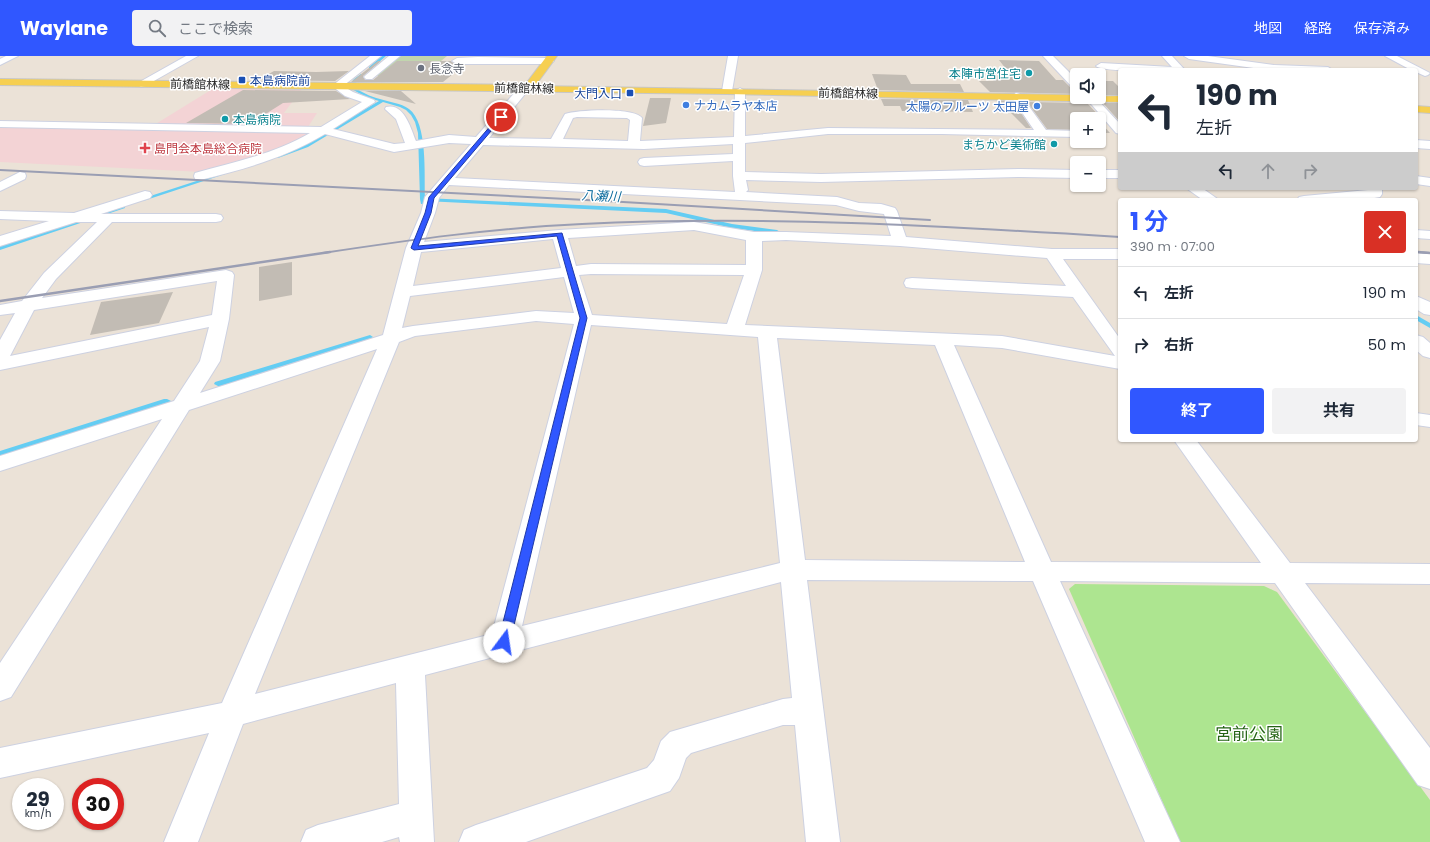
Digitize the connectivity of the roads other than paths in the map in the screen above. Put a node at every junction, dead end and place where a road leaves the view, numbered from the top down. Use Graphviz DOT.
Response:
graph roads {
  1 [pos="13,56"];
  2 [pos="193,56"];
  3 [pos="376,56"];
  4 [pos="395,56"];
  5 [pos="733,56"];
  6 [pos="1048,56"];
  7 [pos="1167,56"];
  8 [pos="1189,56"];
  9 [pos="1390,56"];
  10 [pos="551,58"];
  11 [pos="1218,59"];
  12 [pos="456,61"];
  13 [pos="0,62"];
  14 [pos="1101,66"];
  15 [pos="1140,68"];
  16 [pos="1178,68"];
  17 [pos="1268,68"];
  18 [pos="1414,68"];
  19 [pos="1070,79"];
  20 [pos="0,82"];
  21 [pos="141,84"];
  22 [pos="350,87"];
  23 [pos="528,88"];
  24 [pos="727,91"];
  25 [pos="740,91"];
  26 [pos="1016,96"];
  27 [pos="1070,97"];
  28 [pos="1106,98"];
  29 [pos="1118,99"];
  30 [pos="1097,104"];
  31 [pos="390,109"];
  32 [pos="1418,109"];
  33 [pos="1430,110"];
  34 [pos="0,124"];
  35 [pos="330,131"];
  36 [pos="1044,134"];
  37 [pos="1070,134"];
  38 [pos="1117,134"];
  39 [pos="740,140"];
  40 [pos="480,141"];
  41 [pos="555,143"];
  42 [pos="1418,144"];
  43 [pos="412,145"];
  44 [pos="631,145"];
  45 [pos="1430,145"];
  46 [pos="740,157"];
  47 [pos="644,162"];
  48 [pos="1070,174"];
  49 [pos="1106,174"];
  50 [pos="1118,174"];
  51 [pos="20,176"];
  52 [pos="200,176"];
  53 [pos="231,176"];
  54 [pos="739,176"];
  55 [pos="1418,180"];
  56 [pos="446,181"];
  57 [pos="1430,182"];
  58 [pos="0,187"];
  59 [pos="1196,190"];
  60 [pos="1375,190"];
  61 [pos="145,194"];
  62 [pos="742,195"];
  63 [pos="1209,198"];
  64 [pos="1328,198"];
  65 [pos="0,215"];
  66 [pos="78,217"];
  67 [pos="101,218"];
  68 [pos="216,218"];
  69 [pos="560,234"];
  70 [pos="1418,234"];
  71 [pos="1430,235"];
  72 [pos="754,237"];
  73 [pos="900,241"];
  74 [pos="0,242"];
  75 [pos="420,248"];
  76 [pos="1052,254"];
  77 [pos="1118,254"];
  78 [pos="1418,258"];
  79 [pos="1430,259"];
  80 [pos="754,270"];
  81 [pos="570,272"];
  82 [pos="912,283"];
  83 [pos="403,292"];
  84 [pos="1078,292"];
  85 [pos="28,306"];
  86 [pos="0,310"];
  87 [pos="584,318"];
  88 [pos="220,319"];
  89 [pos="734,330"];
  90 [pos="767,332"];
  91 [pos="391,338"];
  92 [pos="942,339"];
  93 [pos="1418,343"];
  94 [pos="1118,349"];
  95 [pos="1430,352"];
  96 [pos="0,357"];
  97 [pos="1118,363"];
  98 [pos="0,364"];
  99 [pos="181,405"];
  100 [pos="1418,419"];
  101 [pos="1430,421"];
  102 [pos="1186,442"];
  103 [pos="0,464"];
  104 [pos="792,570"];
  105 [pos="1042,572"];
  106 [pos="1283,573"];
  107 [pos="1430,574"];
  108 [pos="504,642"];
  109 [pos="410,667"];
  110 [pos="0,688"];
  111 [pos="808,711"];
  112 [pos="232,714"];
  113 [pos="0,763"];
  114 [pos="1430,774"];
  115 [pos="416,829"];
  116 [pos="181,842"];
  117 [pos="318,842"];
  118 [pos="476,842"];
  119 [pos="823,842"];
  120 [pos="1163,842"];
  1 -- 13 [label="street"];
  2 -- 21 [label="street"];
  3 -- 22 [label="street"];
  4 -- 22 [label="street"];
  5 -- 24 [label="street"];
  6 -- 19 [label="street"];
  7 -- 16 [label="street"];
  8 -- 11 [label="street"];
  9 -- 18 [label="street"];
  10 -- 12 [label="street"];
  10 -- 23 [label="main road"];
  11 -- 17 [label="street"];
  14 -- 15 [label="street"];
  20 -- 21 [label="main road, 前橋館林線"];
  21 -- 22 [label="main road, 前橋館林線"];
  22 -- 23 [label="main road, 前橋館林線"];
  22 -- 35 [label="street"];
  23 -- 24 [label="main road, 前橋館林線"];
  23 -- 40 [label="street"];
  24 -- 25 [label="main road, 前橋館林線"];
  25 -- 26 [label="main road, 前橋館林線"];
  25 -- 39 [label="street"];
  26 -- 27 [label="main road, 前橋館林線"];
  26 -- 36 [label="street"];
  28 -- 29 [label="main road, 前橋館林線"];
  30 -- 38 [label="street"];
  31 -- 43 [label="street"];
  32 -- 33 [label="main road"];
  34 -- 35 [label="street"];
  35 -- 43 [label="street"];
  35 -- 52 [label="street"];
  35 -- 53 [label="street"];
  36 -- 37 [label="street"];
  36 -- 39 [label="street"];
  39 -- 44 [label="street"];
  39 -- 46 [label="street"];
  40 -- 41 [label="street"];
  40 -- 43 [label="street"];
  40 -- 56 [label="street"];
  41 -- 44 [label="street"];
  41 -- 44 [label="street"];
  42 -- 45 [label="street"];
  46 -- 47 [label="street"];
  46 -- 54 [label="street"];
  48 -- 54 [label="street"];
  49 -- 50 [label="street"];
  51 -- 58 [label="street"];
  54 -- 62 [label="street"];
  55 -- 57 [label="street"];
  56 -- 62 [label="street"];
  56 -- 75 [label="street"];
  59 -- 63 [label="street"];
  60 -- 64 [label="street"];
  61 -- 66 [label="street"];
  62 -- 73 [label="street"];
  65 -- 66 [label="street"];
  66 -- 67 [label="street"];
  66 -- 74 [label="street"];
  67 -- 68 [label="street"];
  67 -- 85 [label="street"];
  69 -- 72 [label="street"];
  69 -- 75 [label="street"];
  69 -- 81 [label="street"];
  70 -- 71 [label="street"];
  72 -- 73 [label="street"];
  72 -- 80 [label="street"];
  73 -- 76 [label="street"];
  75 -- 83 [label="street"];
  76 -- 77 [label="street"];
  76 -- 84 [label="street"];
  78 -- 79 [label="street"];
  80 -- 81 [label="street"];
  80 -- 89 [label="street"];
  81 -- 83 [label="street"];
  81 -- 87 [label="street"];
  82 -- 84 [label="street"];
  83 -- 91 [label="street"];
  84 -- 94 [label="street"];
  85 -- 86 [label="street"];
  85 -- 88 [label="street"];
  85 -- 96 [label="street"];
  87 -- 89 [label="street"];
  87 -- 91 [label="street"];
  87 -- 108 [label="street"];
  88 -- 98 [label="street"];
  88 -- 99 [label="street"];
  89 -- 90 [label="street"];
  90 -- 92 [label="street"];
  90 -- 104 [label="street"];
  91 -- 99 [label="street"];
  91 -- 112 [label="street"];
  92 -- 97 [label="street"];
  92 -- 105 [label="street"];
  93 -- 95 [label="street"];
  99 -- 103 [label="street"];
  99 -- 110 [label="street"];
  100 -- 101 [label="street"];
  102 -- 106 [label="street"];
  104 -- 105 [label="street"];
  104 -- 108 [label="street"];
  104 -- 111 [label="street"];
  105 -- 106 [label="street"];
  105 -- 120 [label="street"];
  106 -- 107 [label="street"];
  106 -- 114 [label="street"];
  108 -- 109 [label="street"];
  109 -- 112 [label="street"];
  109 -- 115 [label="street"];
  111 -- 118 [label="street"];
  111 -- 119 [label="street"];
  112 -- 113 [label="street"];
  112 -- 116 [label="street"];
  115 -- 117 [label="street"];
}
